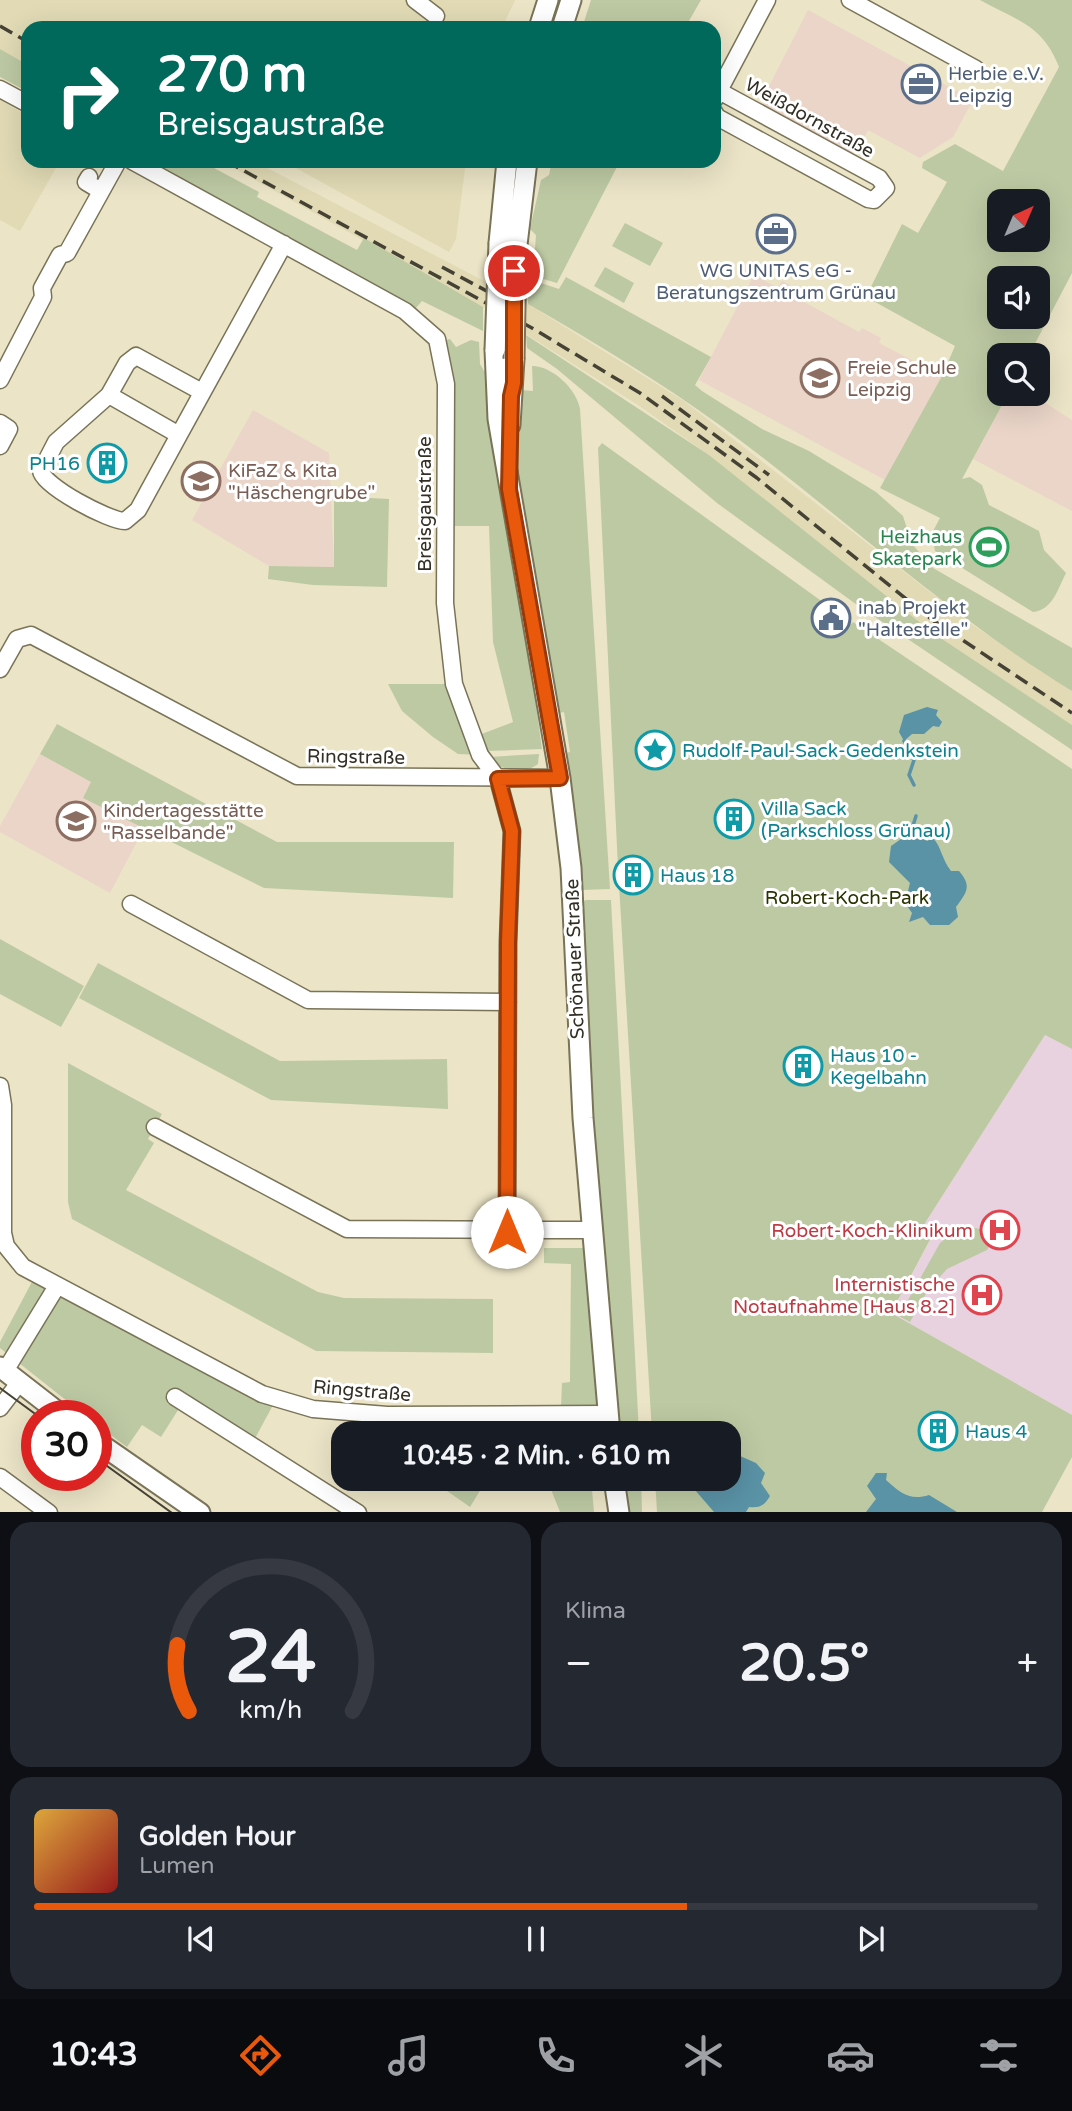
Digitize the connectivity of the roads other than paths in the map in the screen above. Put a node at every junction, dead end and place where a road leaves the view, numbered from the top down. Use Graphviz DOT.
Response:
graph roads {
  1 [pos="415,0"];
  2 [pos="548,0"];
  3 [pos="571,0"];
  4 [pos="767,0"];
  5 [pos="850,0"];
  6 [pos="436,16"];
  7 [pos="541,21"];
  8 [pos="564,21"];
  9 [pos="976,69"];
  10 [pos="721,88"];
  11 [pos="0,89"];
  12 [pos="721,98"];
  13 [pos="21,100"];
  14 [pos="721,119"];
  15 [pos="113,168"];
  16 [pos="145,168"];
  17 [pos="507,168"];
  18 [pos="525,168"];
  19 [pos="89,177"];
  20 [pos="101,191"];
  21 [pos="284,244"];
  22 [pos="507,248"];
  23 [pos="0,380"];
  24 [pos="202,392"];
  25 [pos="109,395"];
  26 [pos="0,423"];
  27 [pos="179,435"];
  28 [pos="0,446"];
  29 [pos="509,489"];
  30 [pos="0,668"];
  31 [pos="560,778"];
  32 [pos="498,779"];
  33 [pos="131,904"];
  34 [pos="508,1002"];
  35 [pos="0,1086"];
  36 [pos="155,1127"];
  37 [pos="592,1230"];
  38 [pos="507,1232"];
  39 [pos="57,1286"];
  40 [pos="8,1374"];
  41 [pos="175,1397"];
  42 [pos="42,1400"];
  43 [pos="0,1408"];
  44 [pos="535,1421"];
  45 [pos="609,1421"];
  46 [pos="112,1452"];
  47 [pos="0,1477"];
  48 [pos="616,1491"];
  49 [pos="48,1512"];
  50 [pos="199,1512"];
  51 [pos="356,1512"];
  52 [pos="619,1512"];
  1 -- 6 [label="street"];
  2 -- 7 [label="main road"];
  3 -- 8 [label="main road"];
  4 -- 10 [label="street, Weißdornstraße"];
  5 -- 9 [label="street"];
  11 -- 13 [label="street"];
  12 -- 14 [label="street, Weißdornstraße"];
  15 -- 20 [label="street"];
  16 -- 21 [label="street, Breisgaustraße"];
  17 -- 22 [label="main road, Schönauer Straße"];
  18 -- 22 [label="main road, Schönauer Straße"];
  19 -- 20 [label="street"];
  20 -- 23 [label="street"];
  21 -- 24 [label="street"];
  21 -- 32 [label="street, Breisgaustraße"];
  22 -- 29 [label="main road, Schönauer Straße, bridge"];
  22 -- 29 [label="main road, Schönauer Straße, bridge"];
  24 -- 25 [label="street"];
  24 -- 27 [label="street"];
  25 -- 27 [label="street"];
  25 -- 27 [label="street"];
  26 -- 28 [label="street"];
  29 -- 31 [label="main road, Schönauer Straße"];
  30 -- 32 [label="street, Ringstraße"];
  31 -- 32 [label="street"];
  31 -- 37 [label="main road, Schönauer Straße"];
  32 -- 34 [label="street"];
  33 -- 34 [label="street"];
  34 -- 38 [label="street"];
  35 -- 39 [label="street, Ringstraße"];
  36 -- 38 [label="street"];
  37 -- 38 [label="street"];
  37 -- 45 [label="main road, Schönauer Straße"];
  39 -- 40 [label="street"];
  39 -- 44 [label="street, Ringstraße"];
  40 -- 42 [label="main road"];
  40 -- 43 [label="street"];
  41 -- 51 [label="street"];
  46 -- 50 [label="main road"];
  47 -- 49 [label="street"];
  48 -- 52 [label="main road"];
}
